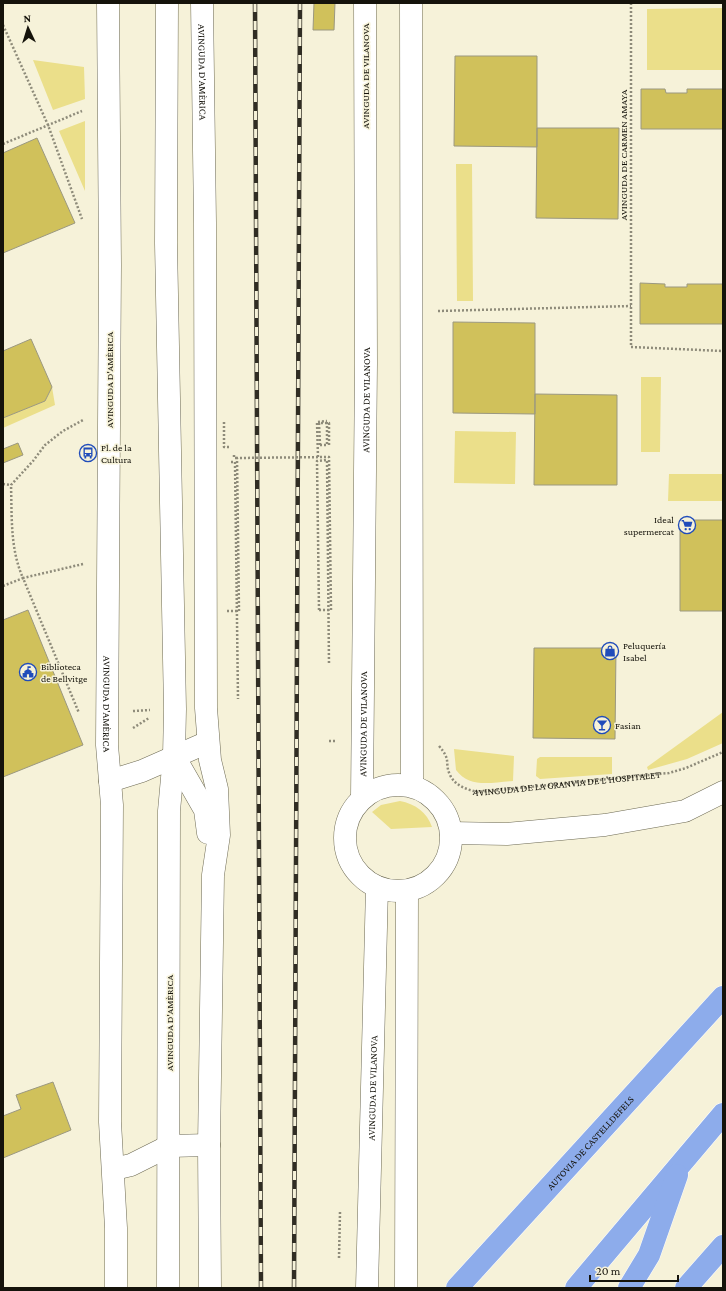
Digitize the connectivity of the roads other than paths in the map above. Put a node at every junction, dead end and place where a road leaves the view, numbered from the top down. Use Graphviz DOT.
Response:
graph roads {
  1 [pos="108,3"];
  2 [pos="167,3"];
  3 [pos="202,3"];
  4 [pos="365,3"];
  5 [pos="411,3"];
  6 [pos="208,742"];
  7 [pos="174,756"];
  8 [pos="110,781"];
  9 [pos="412,786"];
  10 [pos="723,792"];
  11 [pos="362,798"];
  12 [pos="451,833"];
  13 [pos="213,875"];
  14 [pos="377,887"];
  15 [pos="408,890"];
  16 [pos="723,997"];
  17 [pos="723,1114"];
  18 [pos="209,1145"];
  19 [pos="169,1146"];
  20 [pos="681,1162"];
  21 [pos="114,1169"];
  22 [pos="723,1246"];
  23 [pos="116,1288"];
  24 [pos="168,1288"];
  25 [pos="210,1288"];
  26 [pos="367,1288"];
  27 [pos="406,1288"];
  28 [pos="457,1288"];
  29 [pos="576,1288"];
  30 [pos="629,1288"];
  31 [pos="686,1288"];
  1 -- 8 [label="street, AVINGUDA D'AMÈRICA"];
  2 -- 7 [label="street, AVINGUDA D'AMÈRICA"];
  3 -- 6 [label="street, AVINGUDA D'AMÈRICA"];
  4 -- 11 [label="street, AVINGUDA DE VILANOVA"];
  5 -- 9 [label="street"];
  6 -- 7 [label="street"];
  6 -- 13 [label="street, AVINGUDA D'AMÈRICA"];
  7 -- 8 [label="street"];
  7 -- 13 [label="street, AVINGUDA D'AMÈRICA"];
  7 -- 19 [label="street, AVINGUDA D'AMÈRICA"];
  8 -- 21 [label="street, AVINGUDA D'AMÈRICA"];
  9 -- 11 [label="street"];
  9 -- 12 [label="street"];
  10 -- 12 [label="street"];
  11 -- 14 [label="street"];
  12 -- 15 [label="street"];
  13 -- 18 [label="street, AVINGUDA D'AMÈRICA"];
  14 -- 15 [label="street"];
  14 -- 26 [label="street, AVINGUDA DE VILANOVA"];
  15 -- 27 [label="street"];
  16 -- 28 [label="highway, AUTOVIA DE CASTELLDEFELS"];
  17 -- 20 [label="highway"];
  18 -- 19 [label="street"];
  18 -- 25 [label="street, AVINGUDA D'AMÈRICA"];
  19 -- 21 [label="street"];
  19 -- 24 [label="street, AVINGUDA D'AMÈRICA"];
  20 -- 29 [label="highway"];
  20 -- 30 [label="highway"];
  21 -- 23 [label="street, AVINGUDA D'AMÈRICA"];
  22 -- 31 [label="highway"];
}
